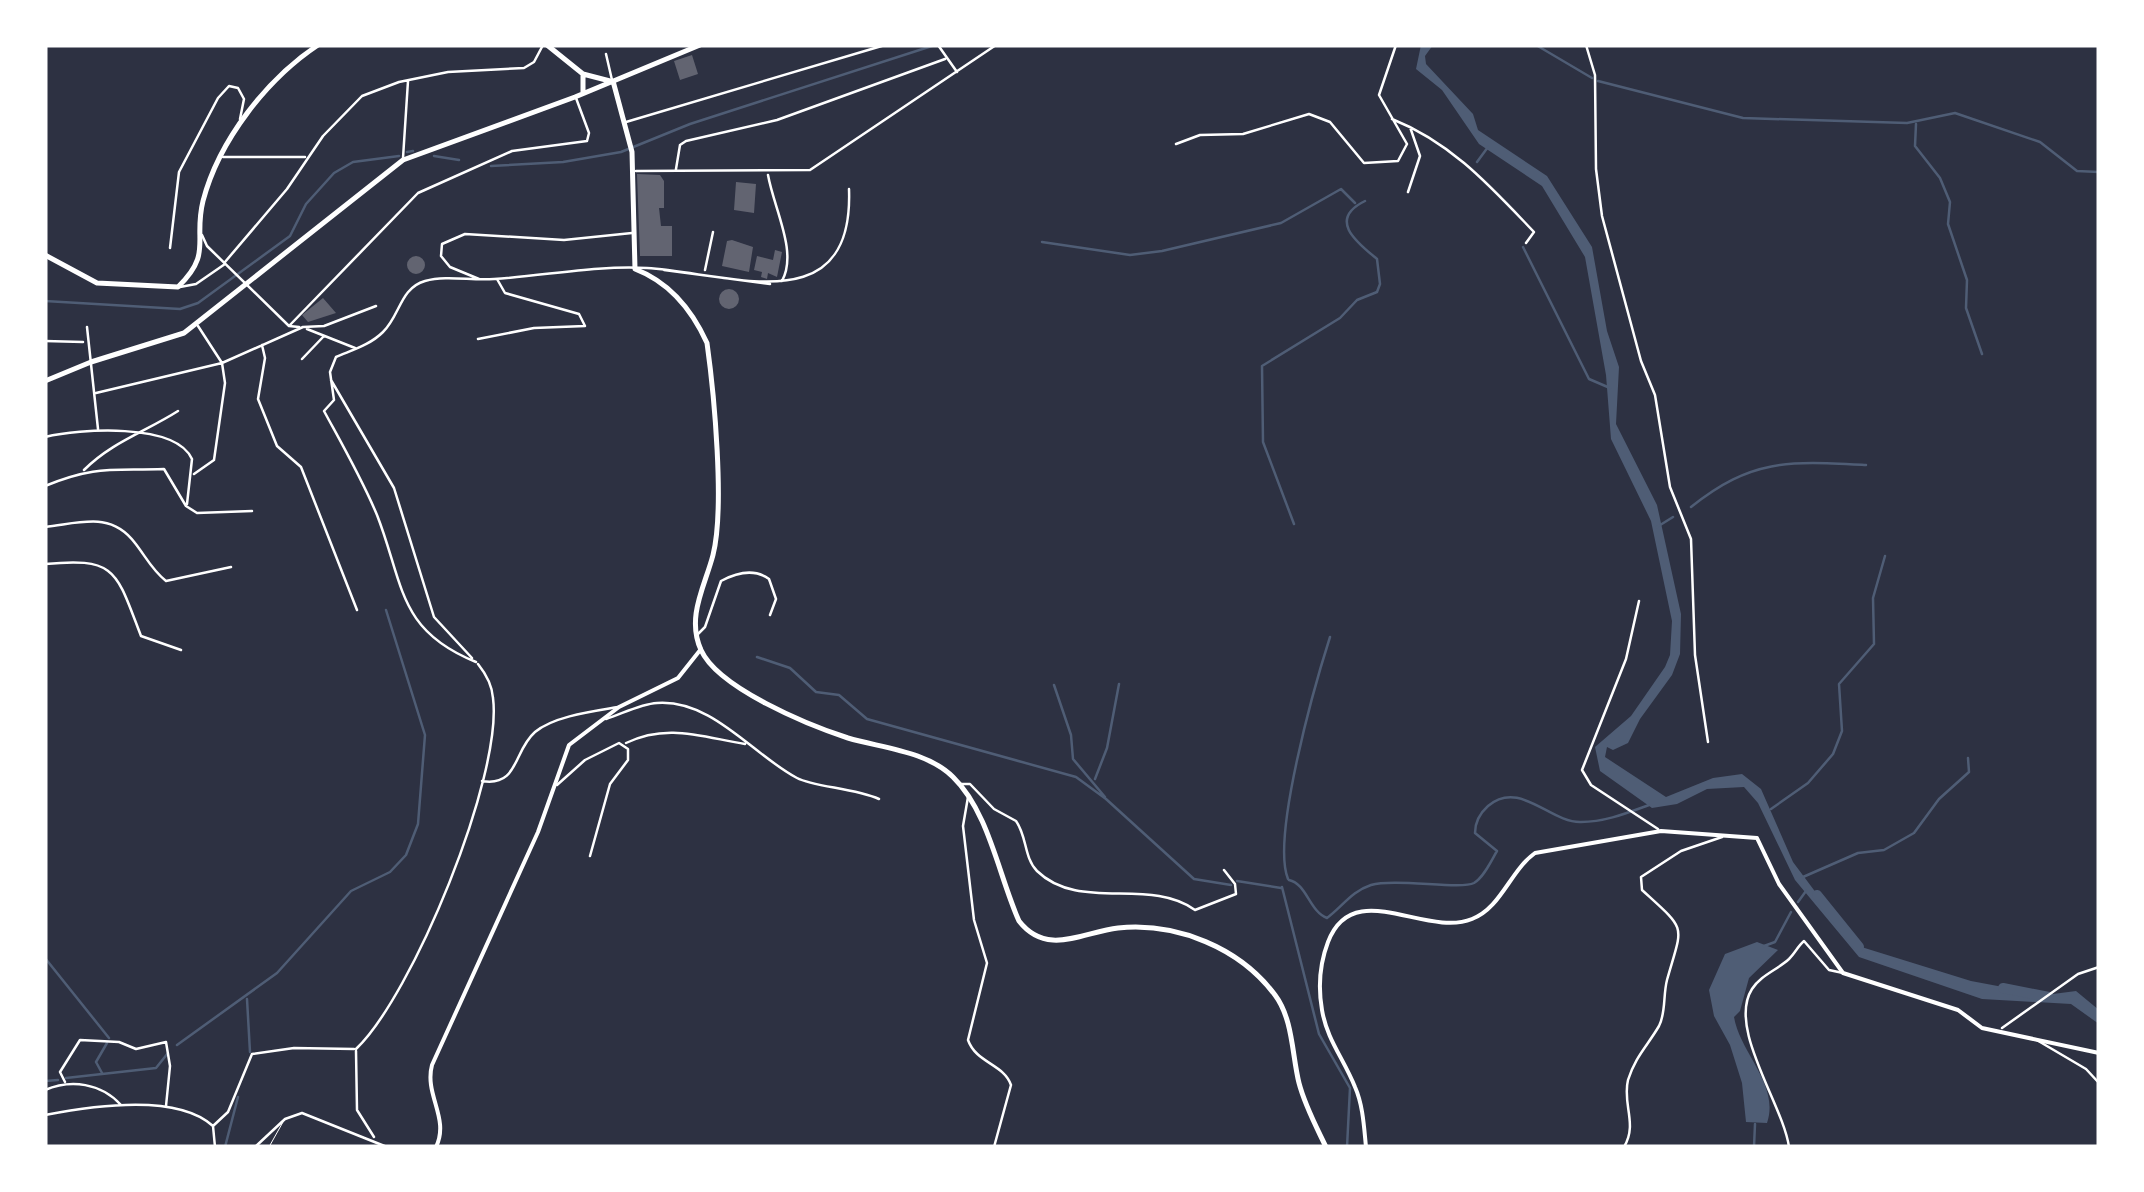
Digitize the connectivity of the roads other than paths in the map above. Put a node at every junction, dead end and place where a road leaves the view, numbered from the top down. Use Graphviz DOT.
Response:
graph roads {
  1 [pos="318,45"];
  2 [pos="545,45"];
  3 [pos="885,45"];
  4 [pos="996,45"];
  5 [pos="1396,45"];
  6 [pos="1586,45"];
  7 [pos="695,46"];
  8 [pos="939,47"];
  9 [pos="606,54"];
  10 [pos="944,59"];
  11 [pos="956,72"];
  12 [pos="583,74"];
  13 [pos="408,80"];
  14 [pos="613,81"];
  15 [pos="583,93"];
  16 [pos="576,97"];
  17 [pos="1390,119"];
  18 [pos="625,122"];
  19 [pos="1409,126"];
  20 [pos="235,134"];
  21 [pos="1176,144"];
  22 [pos="223,157"];
  23 [pos="306,157"];
  24 [pos="403,160"];
  25 [pos="634,171"];
  26 [pos="676,171"];
  27 [pos="768,173"];
  28 [pos="848,189"];
  29 [pos="1408,192"];
  30 [pos="713,232"];
  31 [pos="634,233"];
  32 [pos="202,234"];
  33 [pos="1526,243"];
  34 [pos="170,248"];
  35 [pos="45,255"];
  36 [pos="226,263"];
  37 [pos="636,269"];
  38 [pos="705,275"];
  39 [pos="496,279"];
  40 [pos="480,280"];
  41 [pos="246,282"];
  42 [pos="781,282"];
  43 [pos="178,287"];
  44 [pos="376,306"];
  45 [pos="197,324"];
  46 [pos="288,326"];
  47 [pos="87,327"];
  48 [pos="303,327"];
  49 [pos="324,335"];
  50 [pos="478,339"];
  51 [pos="45,341"];
  52 [pos="86,342"];
  53 [pos="262,345"];
  54 [pos="356,348"];
  55 [pos="302,360"];
  56 [pos="91,362"];
  57 [pos="222,364"];
  58 [pos="330,379"];
  59 [pos="45,382"];
  60 [pos="96,393"];
  61 [pos="178,411"];
  62 [pos="98,430"];
  63 [pos="142,434"];
  64 [pos="45,438"];
  65 [pos="82,472"];
  66 [pos="193,475"];
  67 [pos="45,486"];
  68 [pos="186,506"];
  69 [pos="252,512"];
  70 [pos="45,528"];
  71 [pos="45,564"];
  72 [pos="231,568"];
  73 [pos="1638,601"];
  74 [pos="357,610"];
  75 [pos="770,615"];
  76 [pos="696,635"];
  77 [pos="181,650"];
  78 [pos="701,650"];
  79 [pos="476,662"];
  80 [pos="619,707"];
  81 [pos="595,723"];
  82 [pos="1708,742"];
  83 [pos="625,743"];
  84 [pos="749,744"];
  85 [pos="481,781"];
  86 [pos="960,784"];
  87 [pos="552,789"];
  88 [pos="968,796"];
  89 [pos="879,799"];
  90 [pos="1661,831"];
  91 [pos="1733,834"];
  92 [pos="590,856"];
  93 [pos="1224,870"];
  94 [pos="2099,967"];
  95 [pos="1844,973"];
  96 [pos="2002,1028"];
  97 [pos="2034,1038"];
  98 [pos="356,1049"];
  99 [pos="2099,1053"];
  100 [pos="65,1082"];
  101 [pos="2099,1083"];
  102 [pos="45,1090"];
  103 [pos="122,1106"];
  104 [pos="166,1106"];
  105 [pos="45,1115"];
  106 [pos="284,1119"];
  107 [pos="212,1126"];
  108 [pos="376,1140"];
  109 [pos="215,1147"];
  110 [pos="255,1147"];
  111 [pos="269,1147"];
  112 [pos="387,1147"];
  113 [pos="436,1147"];
  114 [pos="994,1147"];
  115 [pos="1326,1147"];
  116 [pos="1366,1147"];
  117 [pos="1624,1147"];
  118 [pos="1789,1147"];
  1 -- 20 [label="main road"];
  2 -- 12 [label="main road"];
  2 -- 13 [label="street"];
  3 -- 18 [label="street"];
  4 -- 11 [label="street"];
  5 -- 17 [label="street"];
  6 -- 82 [label="street"];
  7 -- 14 [label="main road"];
  8 -- 10 [label="street"];
  9 -- 14 [label="street"];
  10 -- 11 [label="street"];
  10 -- 26 [label="street"];
  11 -- 27 [label="street"];
  12 -- 14 [label="main road"];
  12 -- 15 [label="main road"];
  13 -- 23 [label="street"];
  13 -- 24 [label="street"];
  14 -- 15 [label="main road"];
  14 -- 18 [label="main road"];
  15 -- 16 [label="main road"];
  16 -- 24 [label="main road"];
  16 -- 46 [label="street"];
  17 -- 19 [label="street"];
  17 -- 21 [label="street"];
  18 -- 25 [label="main road"];
  19 -- 29 [label="street"];
  19 -- 33 [label="street"];
  20 -- 22 [label="main road"];
  20 -- 34 [label="street"];
  22 -- 23 [label="street"];
  22 -- 32 [label="main road"];
  23 -- 36 [label="street"];
  24 -- 41 [label="main road"];
  25 -- 26 [label="street"];
  25 -- 31 [label="main road"];
  26 -- 27 [label="street"];
  27 -- 42 [label="street"];
  28 -- 42 [label="street"];
  30 -- 38 [label="street"];
  31 -- 37 [label="main road"];
  31 -- 40 [label="street"];
  32 -- 36 [label="street"];
  32 -- 43 [label="main road"];
  35 -- 43 [label="main road"];
  36 -- 41 [label="street"];
  36 -- 43 [label="street"];
  37 -- 38 [label="street"];
  37 -- 39 [label="street"];
  37 -- 76 [label="main road"];
  38 -- 42 [label="street"];
  39 -- 40 [label="street"];
  39 -- 50 [label="street"];
  40 -- 54 [label="street"];
  41 -- 45 [label="main road"];
  41 -- 46 [label="street"];
  44 -- 48 [label="street"];
  45 -- 56 [label="main road"];
  45 -- 57 [label="street"];
  46 -- 48 [label="street"];
  47 -- 52 [label="street"];
  48 -- 49 [label="street"];
  48 -- 53 [label="street"];
  49 -- 54 [label="street"];
  49 -- 55 [label="street"];
  51 -- 52 [label="street"];
  52 -- 56 [label="street"];
  53 -- 57 [label="street"];
  53 -- 74 [label="street"];
  54 -- 58 [label="street"];
  56 -- 59 [label="main road"];
  56 -- 60 [label="street"];
  57 -- 60 [label="street"];
  57 -- 66 [label="street"];
  58 -- 79 [label="street"];
  58 -- 79 [label="street"];
  60 -- 62 [label="street"];
  61 -- 63 [label="street"];
  62 -- 63 [label="street"];
  62 -- 64 [label="street"];
  63 -- 65 [label="street"];
  63 -- 66 [label="street"];
  65 -- 67 [label="street"];
  65 -- 68 [label="street"];
  66 -- 68 [label="street"];
  68 -- 69 [label="street"];
  70 -- 72 [label="street"];
  71 -- 77 [label="street"];
  73 -- 90 [label="street"];
  75 -- 76 [label="street"];
  76 -- 78 [label="main road"];
  78 -- 80 [label="street"];
  78 -- 86 [label="main road"];
  79 -- 85 [label="street"];
  80 -- 81 [label="street"];
  80 -- 85 [label="street"];
  81 -- 84 [label="street"];
  81 -- 87 [label="street"];
  83 -- 84 [label="street"];
  83 -- 87 [label="street"];
  83 -- 92 [label="street"];
  84 -- 89 [label="street"];
  85 -- 98 [label="street"];
  86 -- 88 [label="main road"];
  86 -- 93 [label="street"];
  87 -- 113 [label="street"];
  88 -- 114 [label="street"];
  88 -- 115 [label="main road"];
  90 -- 91 [label="street"];
  90 -- 116 [label="street"];
  91 -- 95 [label="street"];
  91 -- 117 [label="street"];
  94 -- 96 [label="street"];
  95 -- 96 [label="street"];
  95 -- 118 [label="street"];
  96 -- 97 [label="street"];
  97 -- 99 [label="street"];
  97 -- 101 [label="street"];
  98 -- 107 [label="street"];
  98 -- 108 [label="street"];
  100 -- 102 [label="street"];
  100 -- 103 [label="street"];
  100 -- 104 [label="street"];
  103 -- 104 [label="street"];
  103 -- 105 [label="street"];
  104 -- 107 [label="street"];
  106 -- 108 [label="street"];
  106 -- 110 [label="street"];
  106 -- 111 [label="lane"];
  107 -- 109 [label="street"];
  108 -- 112 [label="street"];
}
